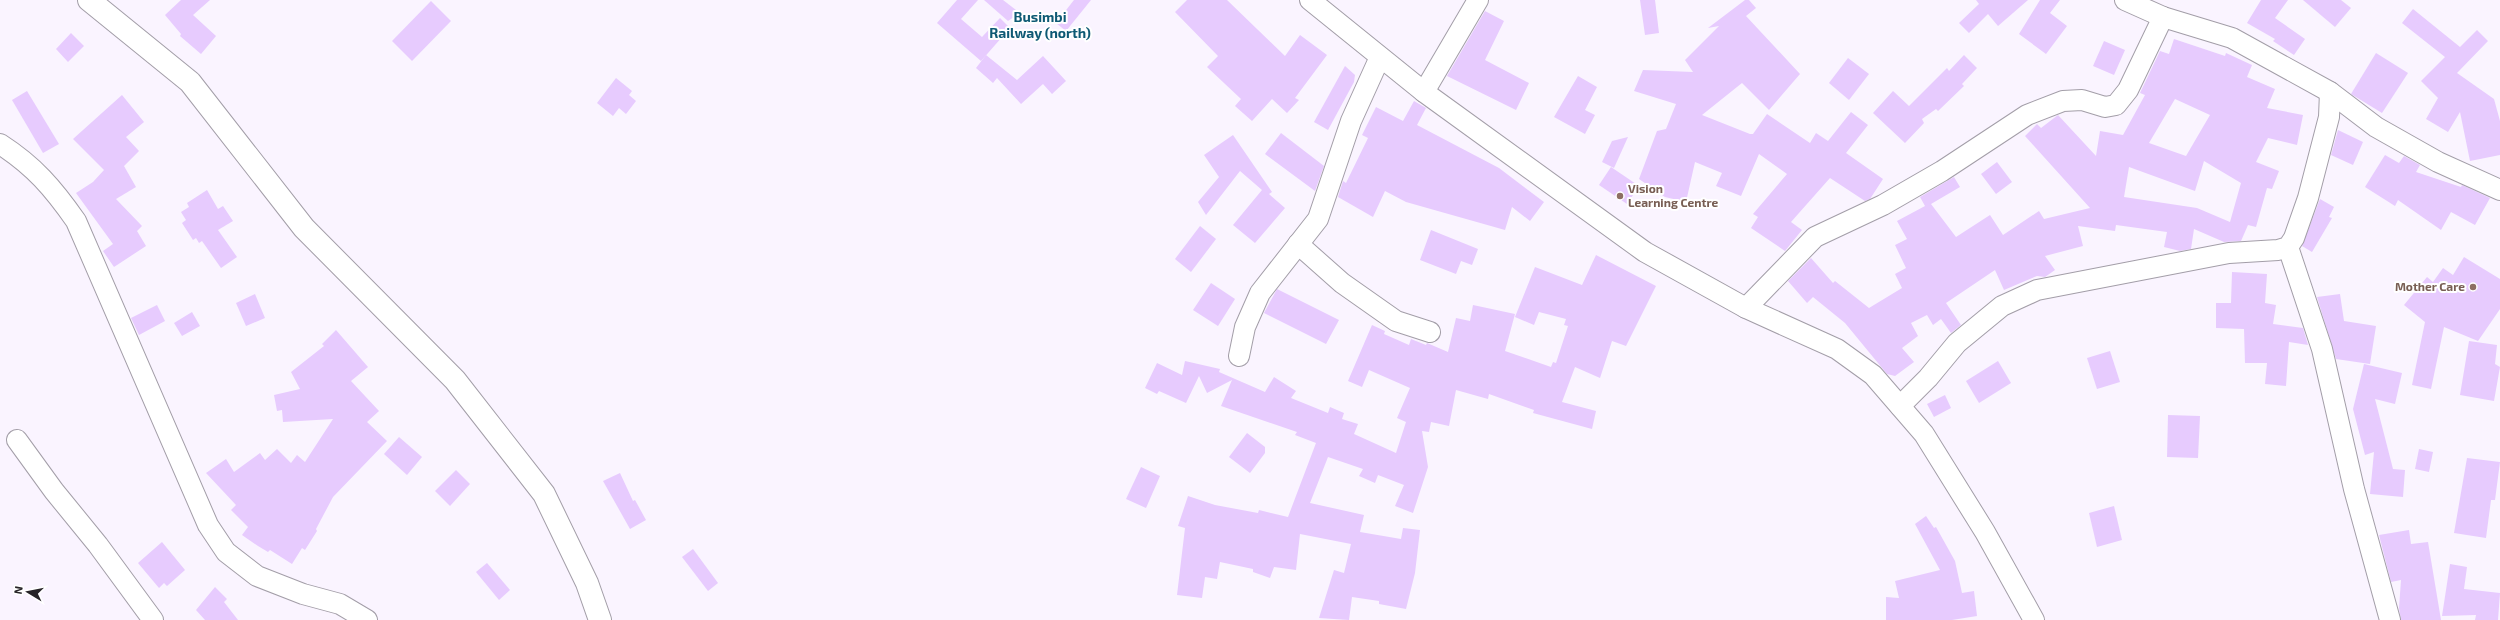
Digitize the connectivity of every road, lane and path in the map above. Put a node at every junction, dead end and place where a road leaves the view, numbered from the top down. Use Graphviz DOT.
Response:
graph roads {
  1 [pos="89,0"];
  2 [pos="1310,0"];
  3 [pos="1478,0"];
  4 [pos="2125,0"];
  5 [pos="2163,17"];
  6 [pos="1380,57"];
  7 [pos="1424,92"];
  8 [pos="2330,92"];
  9 [pos="0,144"];
  10 [pos="2500,190"];
  11 [pos="1298,244"];
  12 [pos="2288,247"];
  13 [pos="1746,308"];
  14 [pos="1430,332"];
  15 [pos="1239,356"];
  16 [pos="1900,406"];
  17 [pos="17,440"];
  18 [pos="153,620"];
  19 [pos="367,620"];
  20 [pos="600,620"];
  21 [pos="2034,620"];
  22 [pos="2390,620"];
  1 -- 20 [label="main road"];
  2 -- 6 [label="street"];
  3 -- 7 [label="street"];
  4 -- 5 [label="street"];
  5 -- 8 [label="street"];
  5 -- 13 [label="street"];
  6 -- 7 [label="street"];
  6 -- 11 [label="street"];
  7 -- 13 [label="street"];
  8 -- 10 [label="street"];
  8 -- 12 [label="street"];
  9 -- 19 [label="street"];
  11 -- 14 [label="street"];
  11 -- 15 [label="street"];
  12 -- 16 [label="street"];
  12 -- 22 [label="street"];
  13 -- 16 [label="street"];
  16 -- 21 [label="street"];
  17 -- 18 [label="street"];
}
